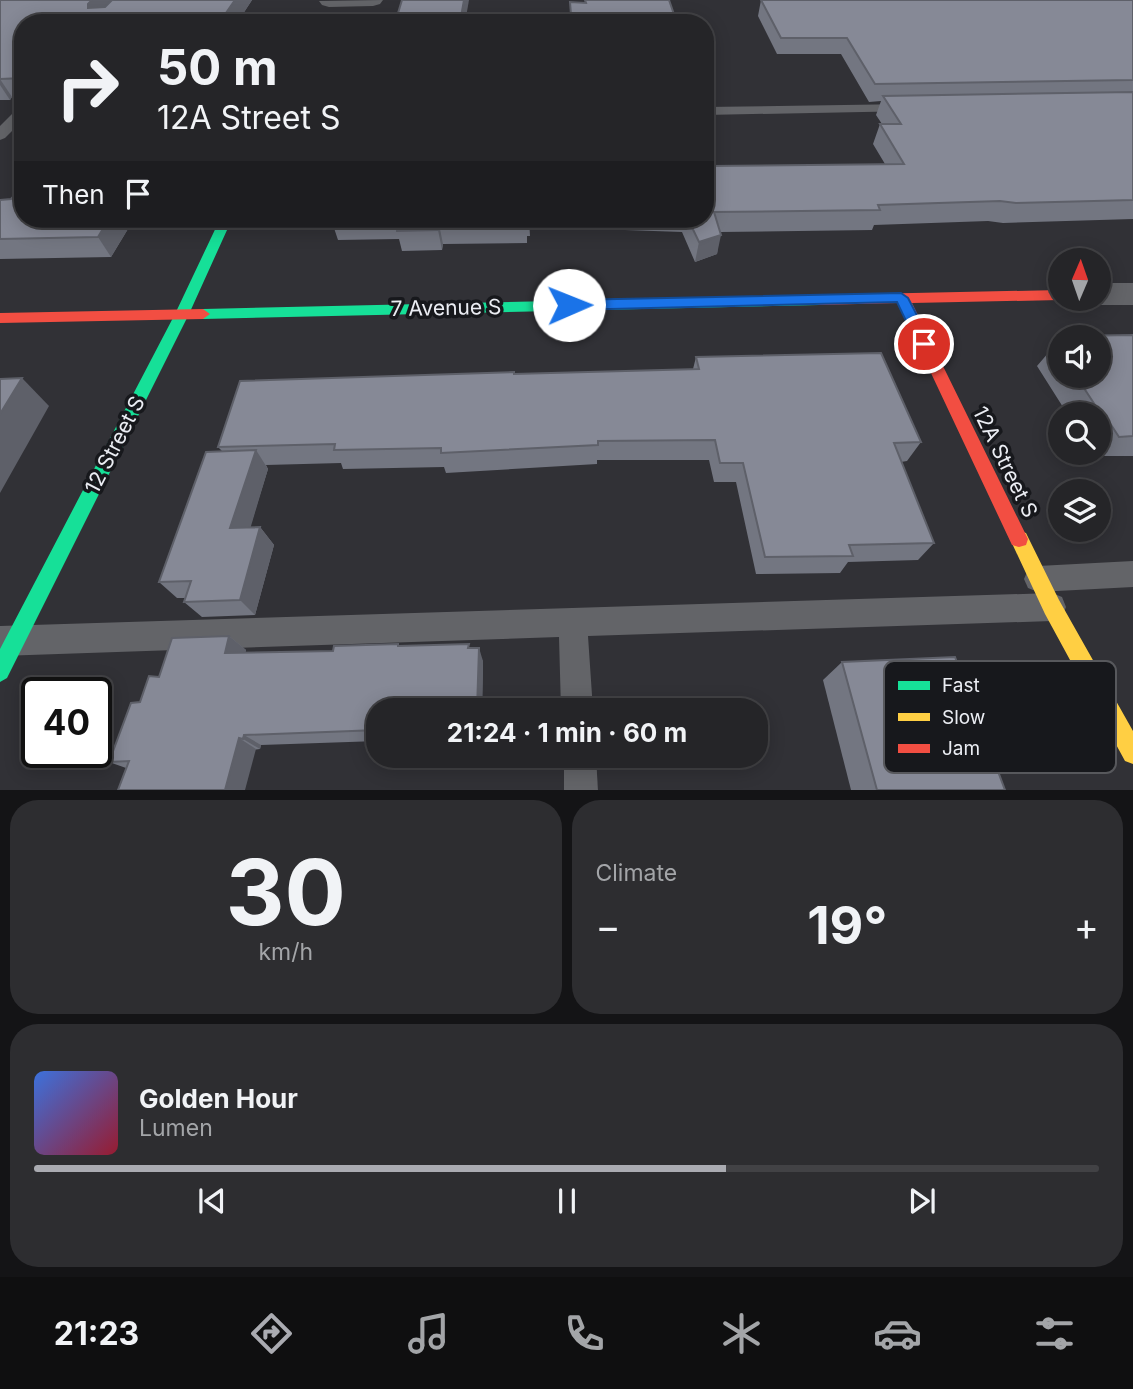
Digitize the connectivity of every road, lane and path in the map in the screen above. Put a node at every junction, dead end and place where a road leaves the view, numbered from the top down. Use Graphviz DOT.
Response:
graph roads {
  1 [pos="329,0"];
  2 [pos="373,0"];
  3 [pos="926,107"];
  4 [pos="714,111"];
  5 [pos="14,120"];
  6 [pos="0,135"];
  7 [pos="222,228"];
  8 [pos="1133,294"];
  9 [pos="1048,295"];
  10 [pos="1111,295"];
  11 [pos="901,298"];
  12 [pos="182,314"];
  13 [pos="0,318"];
  14 [pos="1133,574"];
  15 [pos="1038,579"];
  16 [pos="1052,607"];
  17 [pos="573,623"];
  18 [pos="8,641"];
  19 [pos="1082,661"];
  20 [pos="0,671"];
  21 [pos="577,698"];
  22 [pos="1116,723"];
  23 [pos="1133,754"];
  24 [pos="580,768"];
  25 [pos="581,790"];
  1 -- 2 [label="street"];
  3 -- 4 [label="lane"];
  5 -- 6 [label="lane"];
  7 -- 12 [label="street, 12 Street S"];
  8 -- 10 [label="street"];
  9 -- 11 [label="street, 7 Avenue S"];
  11 -- 12 [label="street, 7 Avenue S"];
  11 -- 15 [label="street, 12A Street S"];
  12 -- 13 [label="street, 7 Avenue S"];
  12 -- 18 [label="street, 12 Street S"];
  14 -- 15 [label="lane"];
  15 -- 16 [label="street, 12A Street S"];
  16 -- 17 [label="lane"];
  16 -- 19 [label="street, 12A Street S"];
  17 -- 18 [label="lane"];
  17 -- 21 [label="lane"];
  18 -- 20 [label="street, 12 Street S"];
  22 -- 23 [label="street, 12A Street S"];
  24 -- 25 [label="lane"];
}
